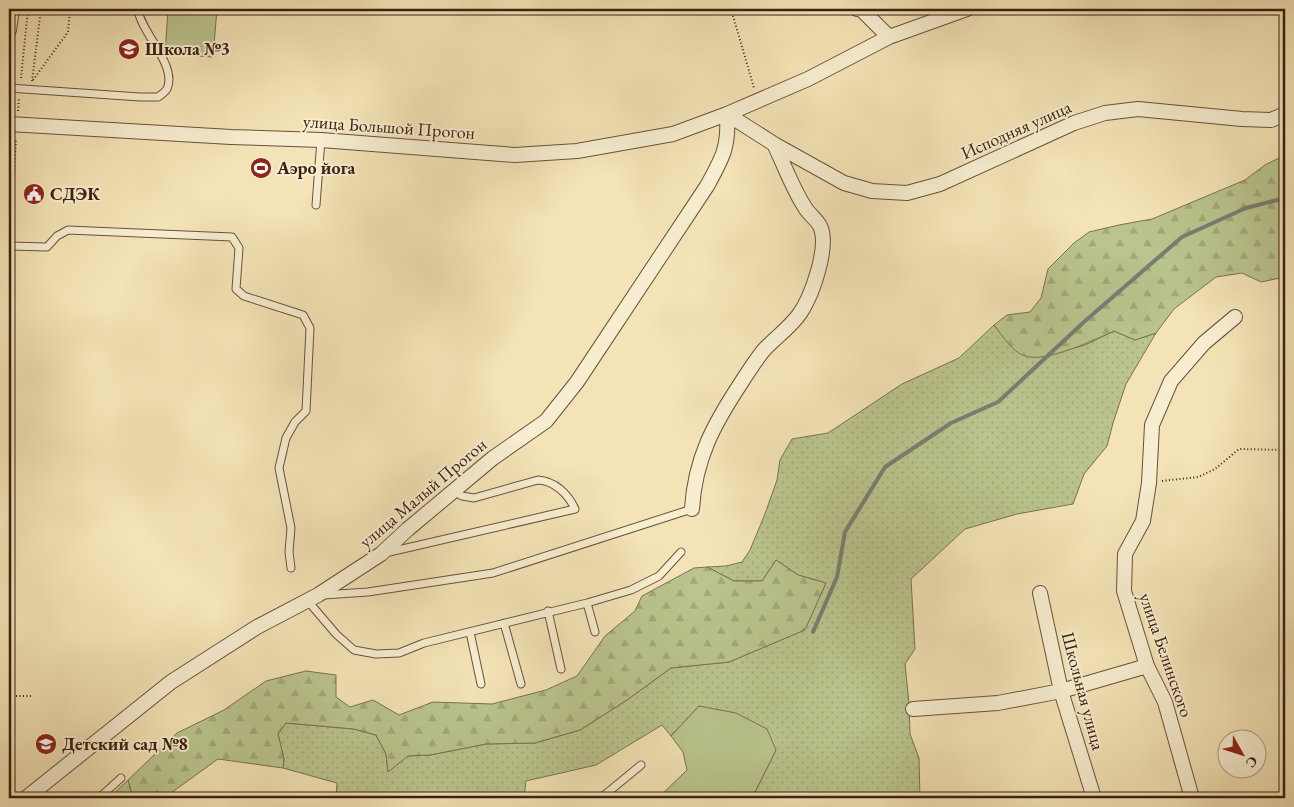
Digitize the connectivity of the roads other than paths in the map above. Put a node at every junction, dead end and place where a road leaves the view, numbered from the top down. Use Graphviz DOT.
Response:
graph roads {
  1 [pos="12,9"];
  2 [pos="138,9"];
  3 [pos="860,9"];
  4 [pos="967,9"];
  5 [pos="9,30"];
  6 [pos="889,37"];
  7 [pos="9,88"];
  8 [pos="727,114"];
  9 [pos="1285,114"];
  10 [pos="9,124"];
  11 [pos="321,140"];
  12 [pos="774,144"];
  13 [pos="316,205"];
  14 [pos="9,246"];
  15 [pos="1235,317"];
  16 [pos="454,490"];
  17 [pos="692,509"];
  18 [pos="681,552"];
  19 [pos="381,554"];
  20 [pos="291,568"];
  21 [pos="1040,592"];
  22 [pos="312,598"];
  23 [pos="587,603"];
  24 [pos="548,611"];
  25 [pos="504,622"];
  26 [pos="470,632"];
  27 [pos="595,632"];
  28 [pos="1147,666"];
  29 [pos="561,669"];
  30 [pos="481,684"];
  31 [pos="521,684"];
  32 [pos="1061,691"];
  33 [pos="913,710"];
  34 [pos="641,765"];
  35 [pos="121,778"];
  36 [pos="26,798"];
  37 [pos="99,798"];
  38 [pos="601,798"];
  39 [pos="1094,798"];
  40 [pos="1192,798"];
  1 -- 5 [label="street"];
  2 -- 7 [label="lane"];
  3 -- 6 [label="street"];
  4 -- 6 [label="street, улица Большой Прогон"];
  6 -- 8 [label="street, улица Большой Прогон"];
  8 -- 11 [label="street, улица Большой Прогон"];
  8 -- 12 [label="street, Исподняя улица"];
  8 -- 16 [label="street, улица Малый Прогон"];
  9 -- 12 [label="street, Исподняя улица"];
  10 -- 11 [label="street, улица Большой Прогон"];
  11 -- 13 [label="lane"];
  12 -- 17 [label="street"];
  14 -- 20 [label="lane"];
  15 -- 28 [label="street, улица Белинского"];
  16 -- 19 [label="street, улица Малый Прогон"];
  16 -- 19 [label="lane"];
  17 -- 22 [label="lane"];
  18 -- 23 [label="lane"];
  19 -- 22 [label="street, улица Малый Прогон"];
  21 -- 32 [label="street, Школьная улица"];
  22 -- 26 [label="lane"];
  22 -- 36 [label="street, улица Малый Прогон"];
  23 -- 24 [label="lane"];
  23 -- 27 [label="lane"];
  24 -- 25 [label="lane"];
  24 -- 29 [label="lane"];
  25 -- 26 [label="lane"];
  25 -- 31 [label="lane"];
  26 -- 30 [label="lane"];
  28 -- 32 [label="street"];
  28 -- 40 [label="street, улица Белинского"];
  32 -- 33 [label="street"];
  32 -- 39 [label="street, Школьная улица"];
  34 -- 38 [label="lane"];
  35 -- 37 [label="lane"];
}
